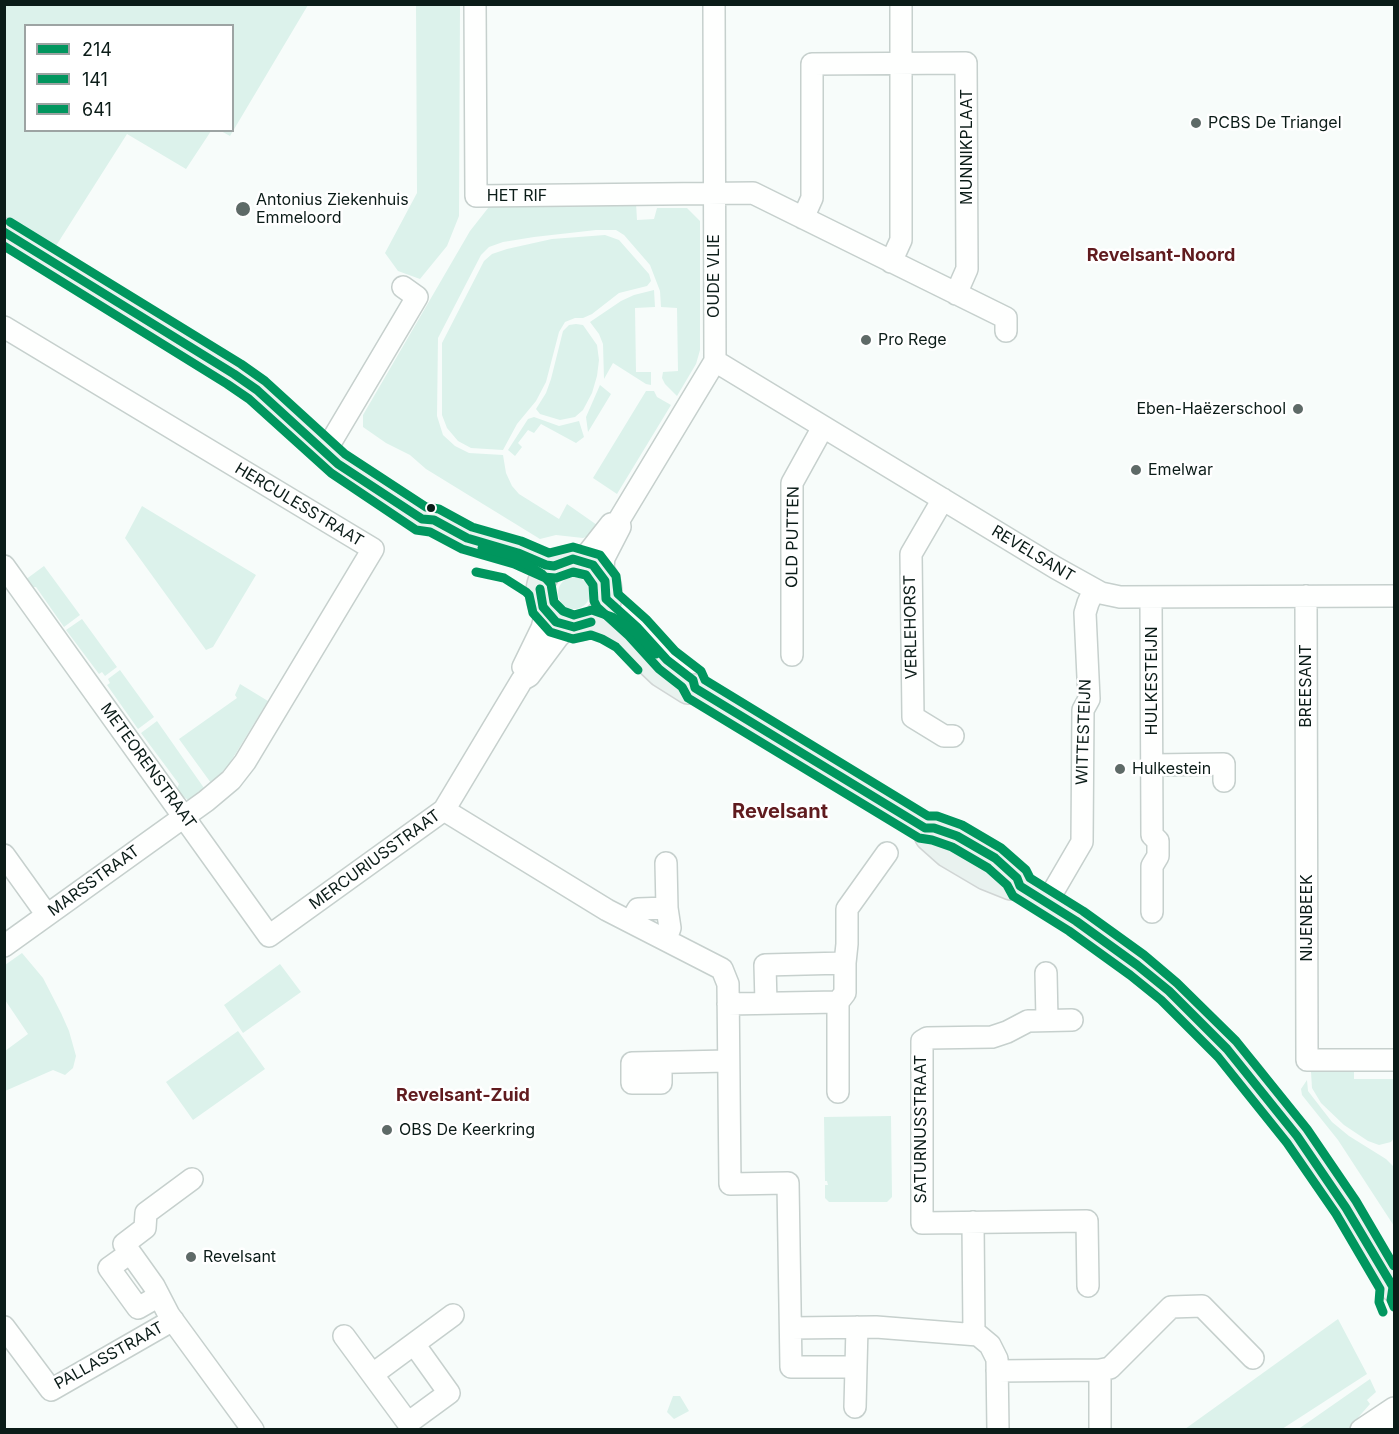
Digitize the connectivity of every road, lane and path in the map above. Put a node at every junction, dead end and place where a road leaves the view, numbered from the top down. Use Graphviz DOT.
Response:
graph roads {
  1 [pos="475,4"];
  2 [pos="714,4"];
  3 [pos="901,4"];
  4 [pos="901,63"];
  5 [pos="714,195"];
  6 [pos="803,218"];
  7 [pos="4,232"];
  8 [pos="891,262"];
  9 [pos="403,288"];
  10 [pos="956,294"];
  11 [pos="4,327"];
  12 [pos="1006,331"];
  13 [pos="715,361"];
  14 [pos="823,427"];
  15 [pos="325,452"];
  16 [pos="943,499"];
  17 [pos="422,519"];
  18 [pos="619,520"];
  19 [pos="580,560"];
  20 [pos="4,566"];
  21 [pos="554,566"];
  22 [pos="604,587"];
  23 [pos="1094,590"];
  24 [pos="1306,596"];
  25 [pos="1395,596"];
  26 [pos="1151,597"];
  27 [pos="562,612"];
  28 [pos="792,655"];
  29 [pos="695,688"];
  30 [pos="953,736"];
  31 [pos="1153,765"];
  32 [pos="1307,775"];
  33 [pos="1224,781"];
  34 [pos="444,810"];
  35 [pos="184,817"];
  36 [pos="887,853"];
  37 [pos="4,855"];
  38 [pos="666,863"];
  39 [pos="1047,902"];
  40 [pos="667,908"];
  41 [pos="1152,912"];
  42 [pos="300,914"];
  43 [pos="47,915"];
  44 [pos="631,921"];
  45 [pos="666,939"];
  46 [pos="4,946"];
  47 [pos="845,963"];
  48 [pos="1047,974"];
  49 [pos="838,1002"];
  50 [pos="766,1003"];
  51 [pos="728,1004"];
  52 [pos="1047,1020"];
  53 [pos="1072,1020"];
  54 [pos="1395,1060"];
  55 [pos="728,1061"];
  56 [pos="661,1063"];
  57 [pos="838,1092"];
  58 [pos="192,1179"];
  59 [pos="973,1222"];
  60 [pos="1088,1286"];
  61 [pos="1394,1294"];
  62 [pos="453,1315"];
  63 [pos="173,1320"];
  64 [pos="4,1327"];
  65 [pos="857,1327"];
  66 [pos="791,1328"];
  67 [pos="974,1334"];
  68 [pos="344,1336"];
  69 [pos="414,1344"];
  70 [pos="1253,1358"];
  71 [pos="855,1367"];
  72 [pos="1100,1370"];
  73 [pos="997,1371"];
  74 [pos="373,1374"];
  75 [pos="855,1407"];
  76 [pos="1395,1408"];
  77 [pos="405,1426"];
  78 [pos="253,1430"];
  79 [pos="998,1430"];
  80 [pos="1100,1430"];
  81 [pos="1361,1430"];
  1 -- 5 [label="street, HET RIF"];
  2 -- 5 [label="street, OUDE VLIE"];
  3 -- 4 [label="street"];
  4 -- 6 [label="street, MUNNIKPLAAT"];
  4 -- 8 [label="street"];
  4 -- 10 [label="street, MUNNIKPLAAT"];
  5 -- 6 [label="street"];
  5 -- 13 [label="street, OUDE VLIE"];
  6 -- 8 [label="street"];
  7 -- 15 [label="main road"];
  8 -- 10 [label="street"];
  9 -- 15 [label="street"];
  10 -- 12 [label="street"];
  11 -- 35 [label="street, HERCULESSTRAAT"];
  13 -- 14 [label="street, REVELSANT"];
  13 -- 18 [label="street"];
  14 -- 16 [label="street, REVELSANT"];
  14 -- 28 [label="street, OLD PUTTEN"];
  15 -- 17 [label="main road"];
  16 -- 23 [label="street, REVELSANT"];
  16 -- 30 [label="street, VERLEHORST"];
  17 -- 21 [label="main road"];
  17 -- 27 [label="main road"];
  18 -- 19 [label="street"];
  18 -- 22 [label="street"];
  19 -- 21 [label="main road"];
  19 -- 22 [label="main road"];
  20 -- 35 [label="street, METEORENSTRAAT"];
  21 -- 27 [label="main road"];
  22 -- 27 [label="main road"];
  22 -- 29 [label="main road"];
  23 -- 26 [label="street, REVELSANT"];
  23 -- 39 [label="street, WITTESTEIJN"];
  24 -- 25 [label="street, REVELSANT"];
  24 -- 26 [label="street, REVELSANT"];
  24 -- 32 [label="street, BREESANT"];
  26 -- 31 [label="street, HULKESTEIJN"];
  27 -- 29 [label="main road"];
  27 -- 34 [label="street, MERCURIUSSTRAAT"];
  29 -- 39 [label="main road"];
  31 -- 33 [label="street"];
  31 -- 41 [label="street, HULKESTEIJN"];
  32 -- 54 [label="street, NIJENBEEK"];
  34 -- 42 [label="street, MERCURIUSSTRAAT"];
  34 -- 44 [label="street"];
  35 -- 42 [label="street, METEORENSTRAAT"];
  35 -- 43 [label="street, MARSSTRAAT"];
  36 -- 47 [label="street"];
  37 -- 43 [label="street"];
  38 -- 40 [label="street"];
  39 -- 61 [label="main road"];
  40 -- 44 [label="street"];
  40 -- 45 [label="street"];
  43 -- 46 [label="street, MARSSTRAAT"];
  44 -- 45 [label="street"];
  45 -- 51 [label="street"];
  47 -- 49 [label="street"];
  47 -- 50 [label="street"];
  48 -- 52 [label="street"];
  49 -- 50 [label="street"];
  49 -- 57 [label="street"];
  50 -- 51 [label="street"];
  51 -- 55 [label="street"];
  52 -- 53 [label="street, SATURNUSSTRAAT"];
  52 -- 59 [label="street, SATURNUSSTRAAT"];
  55 -- 56 [label="street"];
  55 -- 66 [label="street"];
  58 -- 63 [label="street, PALLASSTRAAT"];
  59 -- 60 [label="street, SATURNUSSTRAAT"];
  59 -- 67 [label="street"];
  62 -- 69 [label="street"];
  63 -- 64 [label="street, PALLASSTRAAT"];
  63 -- 78 [label="street, PALLASSTRAAT"];
  65 -- 66 [label="street"];
  65 -- 67 [label="street"];
  65 -- 71 [label="street"];
  66 -- 71 [label="street"];
  67 -- 73 [label="street"];
  68 -- 74 [label="street"];
  69 -- 74 [label="street"];
  69 -- 77 [label="street"];
  70 -- 72 [label="street"];
  71 -- 75 [label="street"];
  72 -- 73 [label="street"];
  72 -- 80 [label="street"];
  73 -- 79 [label="street"];
  74 -- 77 [label="street"];
  76 -- 81 [label="street"];
}
